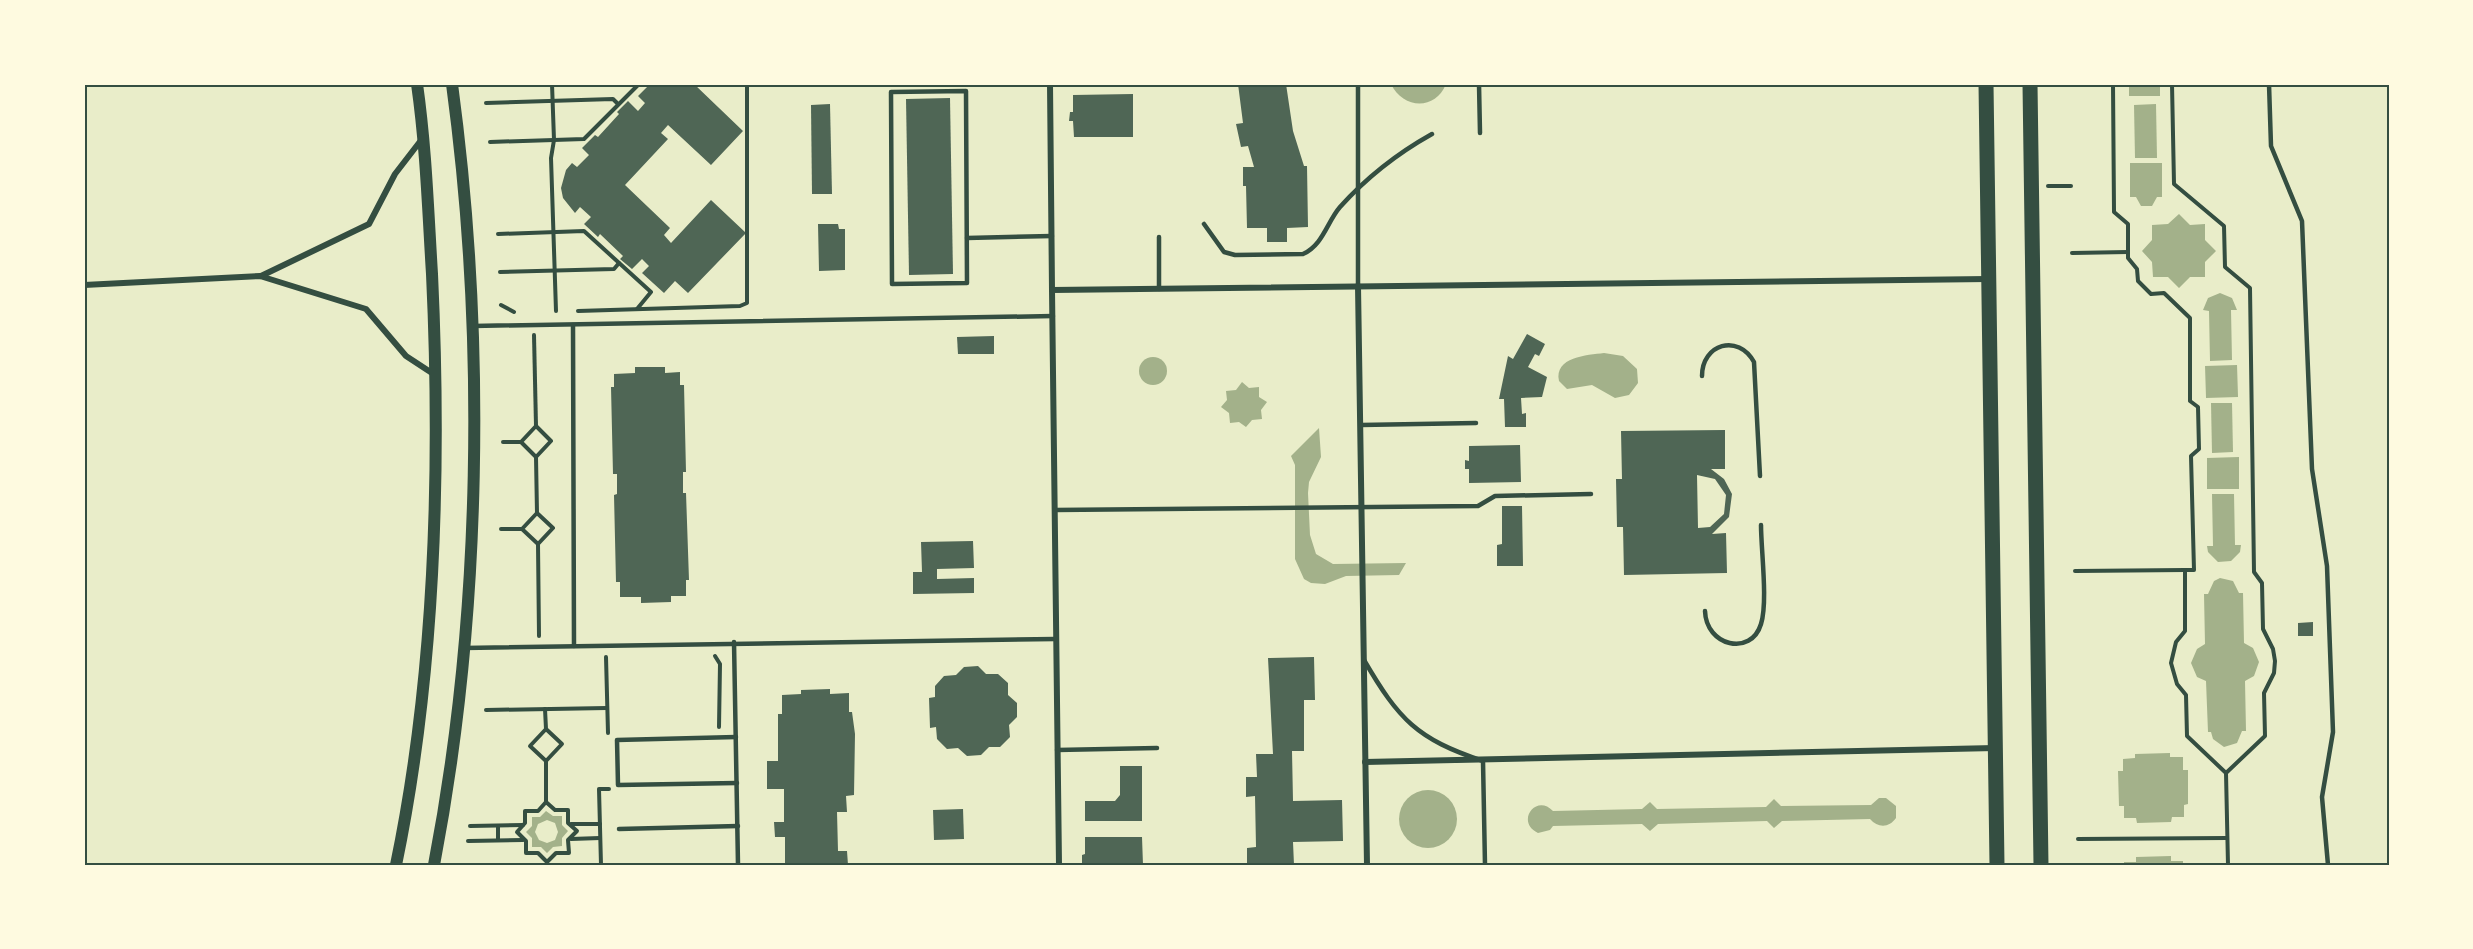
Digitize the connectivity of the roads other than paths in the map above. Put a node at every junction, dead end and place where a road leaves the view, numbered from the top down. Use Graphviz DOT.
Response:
graph roads {
  1 [pos="417,84"];
  2 [pos="452,84"];
  3 [pos="1050,84"];
  4 [pos="1358,84"];
  5 [pos="1479,84"];
  6 [pos="1986,84"];
  7 [pos="2030,84"];
  8 [pos="2269,84"];
  9 [pos="1480,133"];
  10 [pos="1432,134"];
  11 [pos="425,136"];
  12 [pos="1358,190"];
  13 [pos="1204,224"];
  14 [pos="1052,236"];
  15 [pos="967,237"];
  16 [pos="1159,237"];
  17 [pos="260,276"];
  18 [pos="1988,279"];
  19 [pos="84,285"];
  20 [pos="1358,286"];
  21 [pos="1159,289"];
  22 [pos="1052,290"];
  23 [pos="1053,316"];
  24 [pos="573,325"];
  25 [pos="472,326"];
  26 [pos="435,376"];
  27 [pos="1702,376"];
  28 [pos="1476,423"];
  29 [pos="1361,425"];
  30 [pos="1760,476"];
  31 [pos="1591,494"];
  32 [pos="1362,508"];
  33 [pos="1055,510"];
  34 [pos="1761,525"];
  35 [pos="1705,611"];
  36 [pos="1055,639"];
  37 [pos="734,642"];
  38 [pos="574,646"];
  39 [pos="464,648"];
  40 [pos="1364,660"];
  41 [pos="736,738"];
  42 [pos="1157,748"];
  43 [pos="1995,748"];
  44 [pos="1057,750"];
  45 [pos="1484,761"];
  46 [pos="1365,762"];
  47 [pos="737,783"];
  48 [pos="738,826"];
  49 [pos="619,829"];
  50 [pos="396,865"];
  51 [pos="434,865"];
  52 [pos="738,865"];
  53 [pos="1059,865"];
  54 [pos="1367,865"];
  55 [pos="1485,865"];
  56 [pos="1997,865"];
  57 [pos="2041,865"];
  58 [pos="2328,865"];
  1 -- 11 [label="main road"];
  2 -- 25 [label="main road"];
  3 -- 14 [label="street"];
  4 -- 12 [label="lane"];
  5 -- 9 [label="lane"];
  6 -- 18 [label="main road"];
  7 -- 57 [label="main road"];
  8 -- 58 [label="lane"];
  10 -- 12 [label="lane"];
  11 -- 17 [label="street"];
  11 -- 26 [label="main road"];
  12 -- 13 [label="lane"];
  12 -- 20 [label="lane"];
  14 -- 15 [label="lane"];
  14 -- 22 [label="street"];
  15 -- 15 [label="lane"];
  16 -- 21 [label="lane"];
  17 -- 19 [label="street"];
  17 -- 26 [label="street"];
  18 -- 20 [label="street"];
  18 -- 43 [label="main road"];
  20 -- 21 [label="street"];
  20 -- 29 [label="street"];
  21 -- 22 [label="street"];
  22 -- 23 [label="street"];
  23 -- 24 [label="lane"];
  23 -- 33 [label="street"];
  24 -- 25 [label="lane"];
  24 -- 38 [label="lane"];
  25 -- 39 [label="main road"];
  26 -- 50 [label="main road"];
  27 -- 30 [label="lane"];
  28 -- 29 [label="lane"];
  29 -- 32 [label="street"];
  31 -- 32 [label="lane"];
  32 -- 33 [label="lane"];
  32 -- 40 [label="street"];
  33 -- 36 [label="street"];
  34 -- 35 [label="lane"];
  36 -- 37 [label="lane"];
  36 -- 44 [label="street"];
  37 -- 38 [label="lane"];
  37 -- 41 [label="lane"];
  38 -- 39 [label="lane"];
  39 -- 51 [label="main road"];
  40 -- 45 [label="lane"];
  40 -- 46 [label="street"];
  41 -- 47 [label="lane"];
  41 -- 47 [label="lane"];
  42 -- 44 [label="lane"];
  43 -- 45 [label="street"];
  43 -- 56 [label="main road"];
  44 -- 53 [label="street"];
  45 -- 46 [label="street"];
  45 -- 55 [label="lane"];
  46 -- 54 [label="street"];
  47 -- 48 [label="lane"];
  48 -- 49 [label="lane"];
  48 -- 52 [label="lane"];
}
